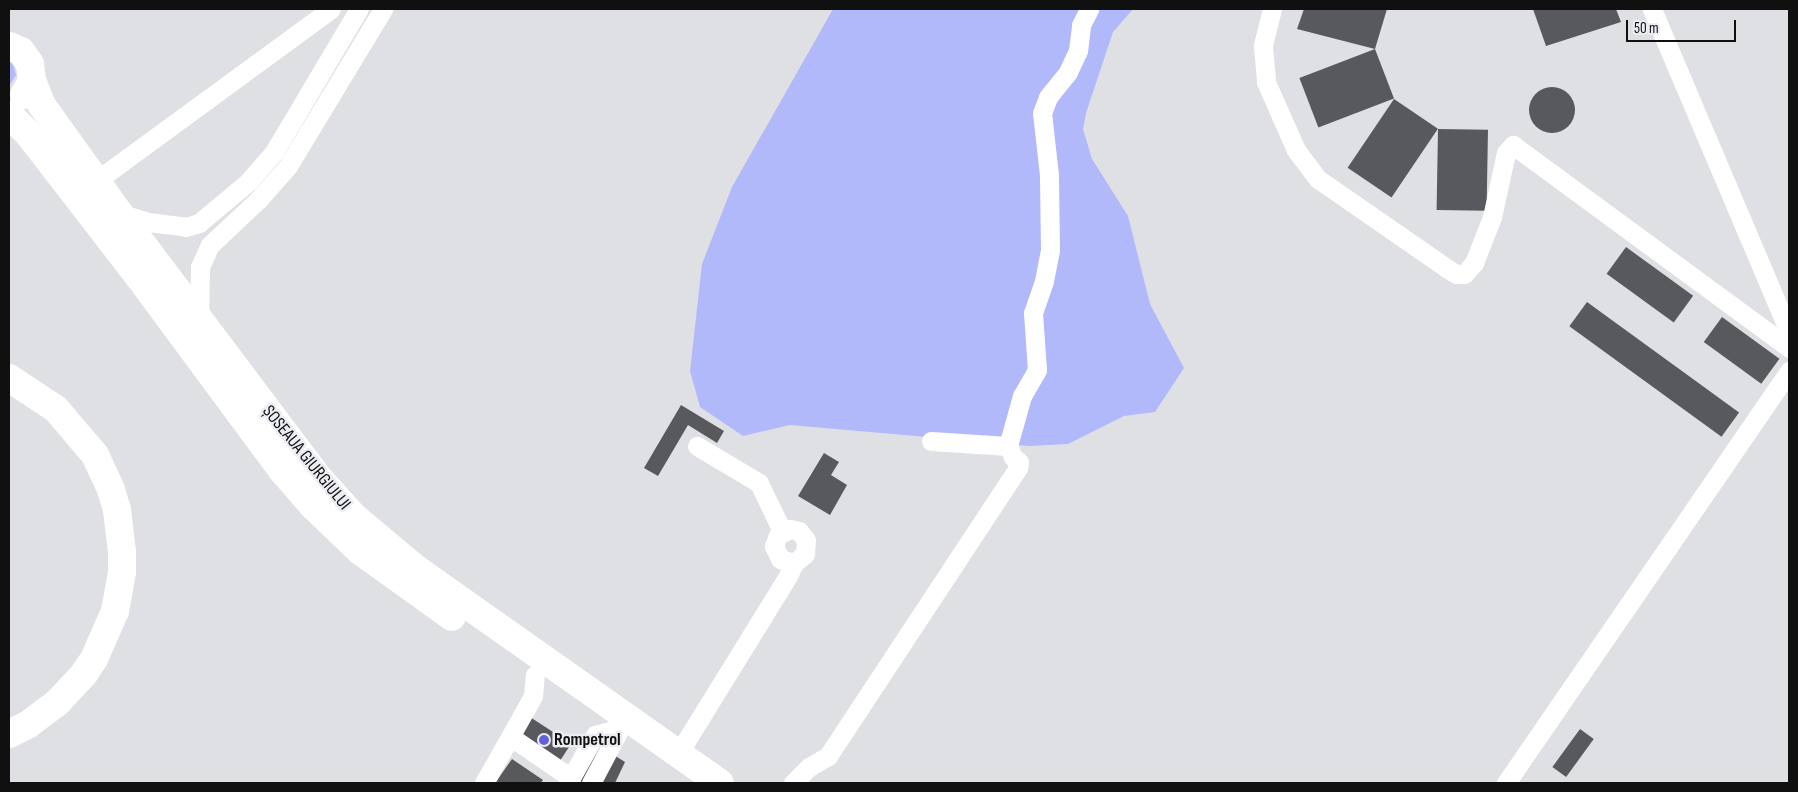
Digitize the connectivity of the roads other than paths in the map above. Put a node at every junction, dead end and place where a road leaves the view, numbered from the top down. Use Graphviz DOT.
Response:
graph roads {
  1 [pos="331,9"];
  2 [pos="359,9"];
  3 [pos="383,9"];
  4 [pos="1089,9"];
  5 [pos="1272,9"];
  6 [pos="1652,9"];
  7 [pos="9,46"];
  8 [pos="32,80"];
  9 [pos="9,104"];
  10 [pos="9,114"];
  11 [pos="96,180"];
  12 [pos="119,213"];
  13 [pos="199,321"];
  14 [pos="1789,332"];
  15 [pos="1789,348"];
  16 [pos="1789,371"];
  17 [pos="9,378"];
  18 [pos="931,441"];
  19 [pos="697,446"];
  20 [pos="1008,446"];
  21 [pos="782,531"];
  22 [pos="794,563"];
  23 [pos="535,675"];
  24 [pos="616,731"];
  25 [pos="9,734"];
  26 [pos="511,737"];
  27 [pos="678,754"];
  28 [pos="569,781"];
  29 [pos="484,783"];
  30 [pos="591,783"];
  31 [pos="692,783"];
  32 [pos="720,783"];
  33 [pos="793,783"];
  34 [pos="1506,783"];
  1 -- 11 [label="lane"];
  2 -- 12 [label="lane"];
  3 -- 13 [label="lane"];
  4 -- 20 [label="lane"];
  5 -- 15 [label="lane"];
  6 -- 14 [label="lane"];
  7 -- 8 [label="highway, ȘOSEAUA GIURGIULUI"];
  8 -- 9 [label="highway"];
  8 -- 11 [label="highway, ȘOSEAUA GIURGIULUI"];
  10 -- 23 [label="highway, ȘOSEAUA GIURGIULUI"];
  11 -- 12 [label="highway, ȘOSEAUA GIURGIULUI"];
  12 -- 13 [label="highway, ȘOSEAUA GIURGIULUI"];
  13 -- 27 [label="highway, ȘOSEAUA GIURGIULUI"];
  16 -- 34 [label="lane"];
  17 -- 25 [label="highway"];
  18 -- 20 [label="lane"];
  19 -- 21 [label="lane"];
  20 -- 33 [label="lane"];
  21 -- 22 [label="lane"];
  21 -- 22 [label="lane"];
  22 -- 27 [label="lane"];
  23 -- 24 [label="highway, ȘOSEAUA GIURGIULUI"];
  23 -- 26 [label="lane"];
  24 -- 28 [label="lane"];
  24 -- 30 [label="lane"];
  24 -- 31 [label="highway, ȘOSEAUA GIURGIULUI"];
  26 -- 28 [label="lane"];
  26 -- 29 [label="lane"];
  27 -- 32 [label="highway, ȘOSEAUA GIURGIULUI"];
}
